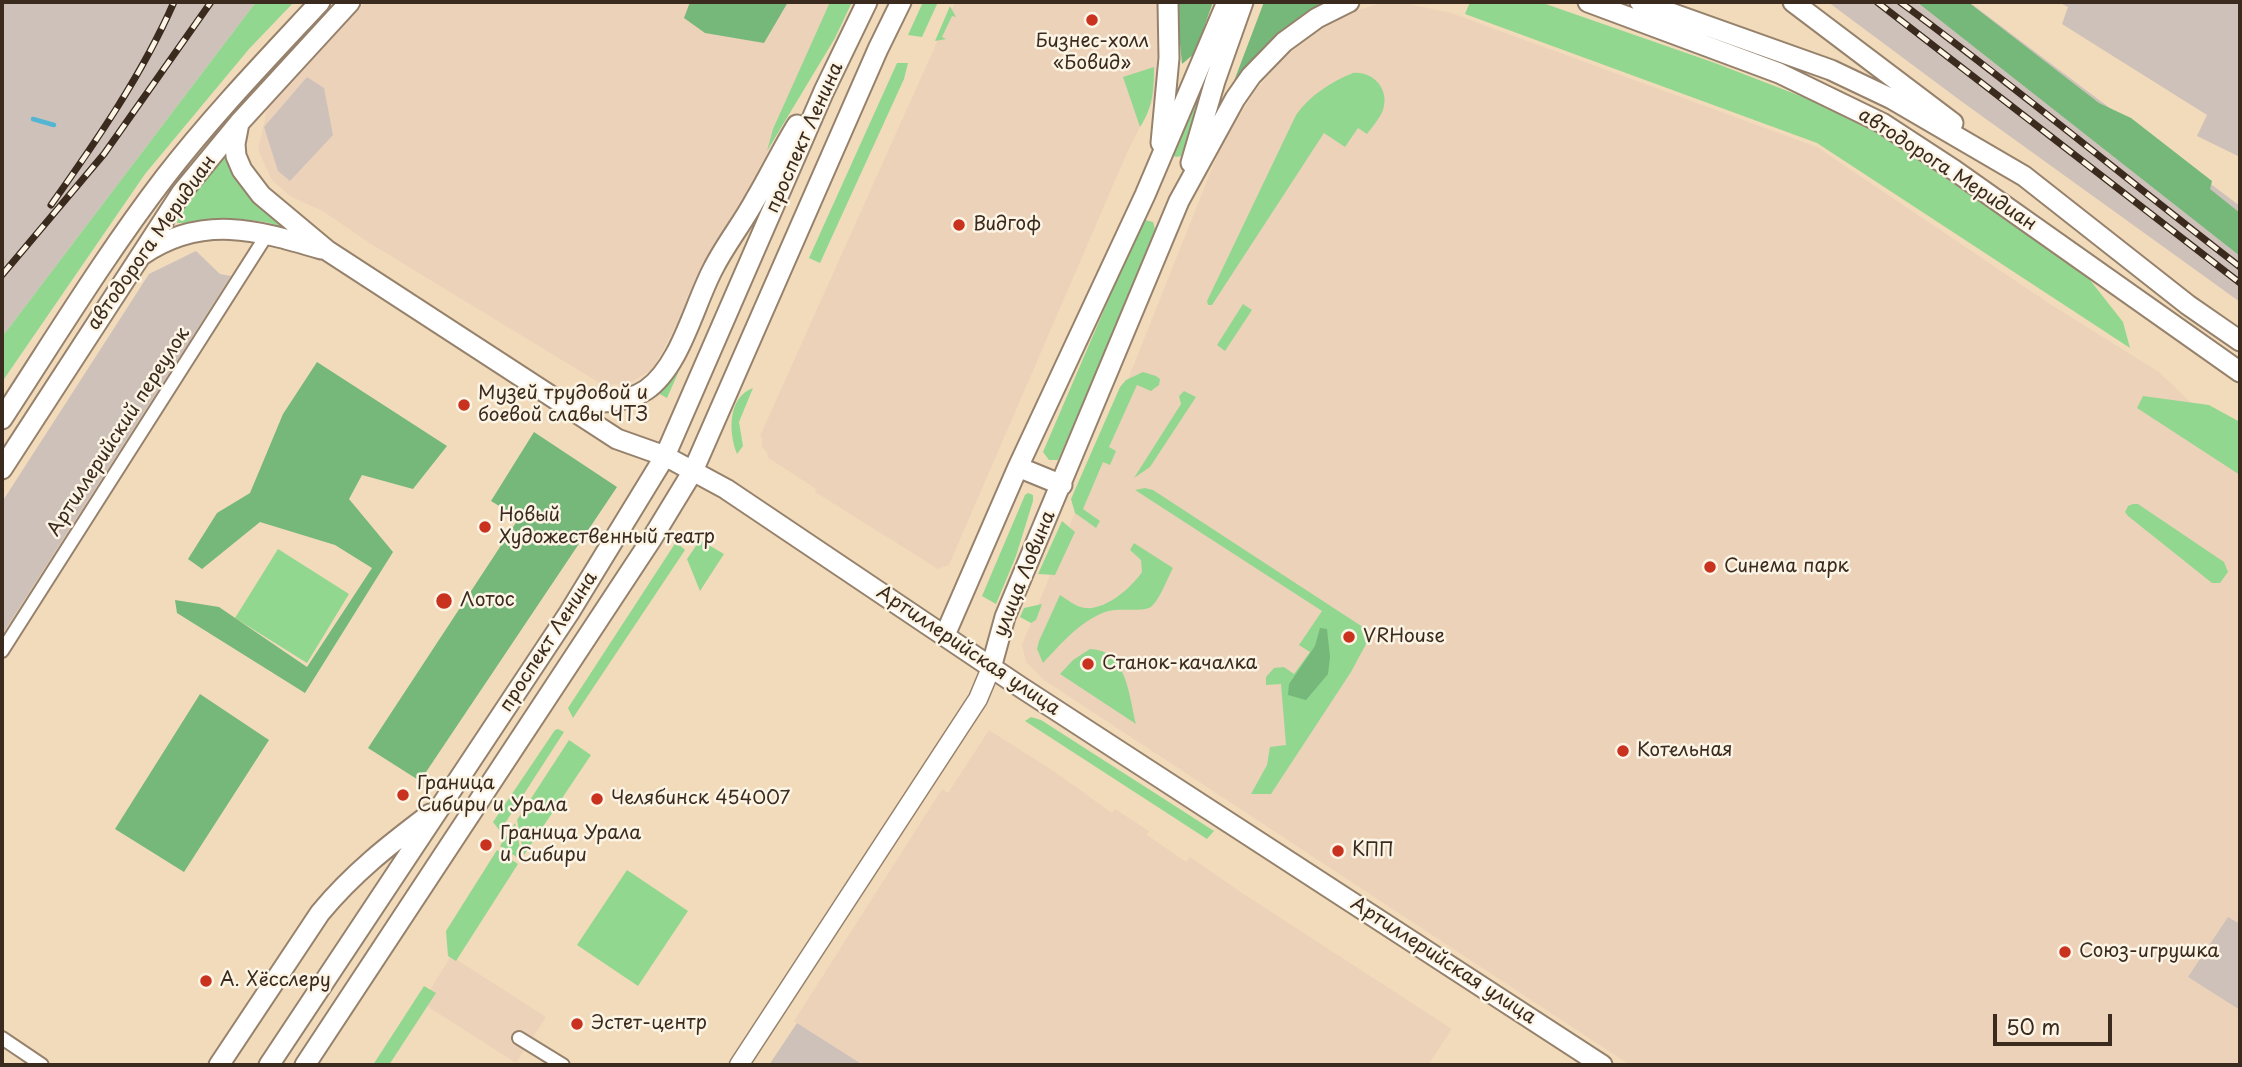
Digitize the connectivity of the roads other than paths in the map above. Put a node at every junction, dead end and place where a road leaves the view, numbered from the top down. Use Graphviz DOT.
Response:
graph roads {
  1 [pos="320,2"];
  2 [pos="349,2"];
  3 [pos="867,2"];
  4 [pos="901,2"];
  5 [pos="1168,2"];
  6 [pos="1227,2"];
  7 [pos="1243,2"];
  8 [pos="1349,2"];
  9 [pos="1588,2"];
  10 [pos="1640,2"];
  11 [pos="1793,2"];
  12 [pos="824,91"];
  13 [pos="239,123"];
  14 [pos="1161,158"];
  15 [pos="2024,176"];
  16 [pos="1145,195"];
  17 [pos="1177,208"];
  18 [pos="268,233"];
  19 [pos="328,251"];
  20 [pos="139,258"];
  21 [pos="2240,341"];
  22 [pos="2240,372"];
  23 [pos="560,401"];
  24 [pos="2,419"];
  25 [pos="665,456"];
  26 [pos="1018,467"];
  27 [pos="2,469"];
  28 [pos="693,471"];
  29 [pos="1062,485"];
  30 [pos="945,635"];
  31 [pos="2,651"];
  32 [pos="991,668"];
  33 [pos="442,805"];
  34 [pos="2,1038"];
  35 [pos="519,1038"];
  36 [pos="42,1065"];
  37 [pos="219,1065"];
  38 [pos="269,1065"];
  39 [pos="305,1065"];
  40 [pos="563,1065"];
  41 [pos="739,1065"];
  42 [pos="1602,1065"];
  1 -- 24 [label="main road, автодорога Меридиан"];
  2 -- 13 [label="main road, автодорога Меридиан"];
  3 -- 12 [label="main road, проспект Ленина"];
  4 -- 28 [label="main road, проспект Ленина"];
  5 -- 14 [label="main road"];
  6 -- 14 [label="main road"];
  7 -- 17 [label="main road"];
  8 -- 17 [label="main road"];
  9 -- 22 [label="main road, автодорога Меридиан"];
  10 -- 15 [label="main road, автодорога Меридиан"];
  11 -- 15 [label="main road"];
  12 -- 23 [label="main road"];
  12 -- 25 [label="main road, проспект Ленина"];
  13 -- 19 [label="main road, Артиллерийская улица"];
  13 -- 20 [label="main road, автодорога Меридиан"];
  14 -- 16 [label="main road"];
  15 -- 21 [label="main road, автодорога Меридиан"];
  16 -- 17 [label="main road"];
  16 -- 26 [label="main road"];
  17 -- 29 [label="main road, улица Ловина"];
  18 -- 19 [label="main road, Артиллерийская улица"];
  18 -- 20 [label="main road, Артиллерийская улица"];
  18 -- 31 [label="street, Артиллерийский переулок"];
  19 -- 23 [label="main road, Артиллерийская улица"];
  20 -- 27 [label="main road, автодорога Меридиан"];
  23 -- 25 [label="main road, Артиллерийская улица"];
  25 -- 28 [label="main road, Артиллерийская улица"];
  25 -- 33 [label="main road, проспект Ленина"];
  26 -- 29 [label="main road"];
  26 -- 30 [label="main road"];
  28 -- 30 [label="main road, Артиллерийская улица"];
  28 -- 39 [label="main road, проспект Ленина"];
  29 -- 32 [label="main road, улица Ловина"];
  30 -- 32 [label="main road, Артиллерийская улица"];
  32 -- 41 [label="street, улица Ловина"];
  32 -- 42 [label="main road, Артиллерийская улица"];
  33 -- 37 [label="main road"];
  33 -- 38 [label="main road, проспект Ленина"];
  34 -- 36 [label="street"];
  35 -- 40 [label="street"];
}
